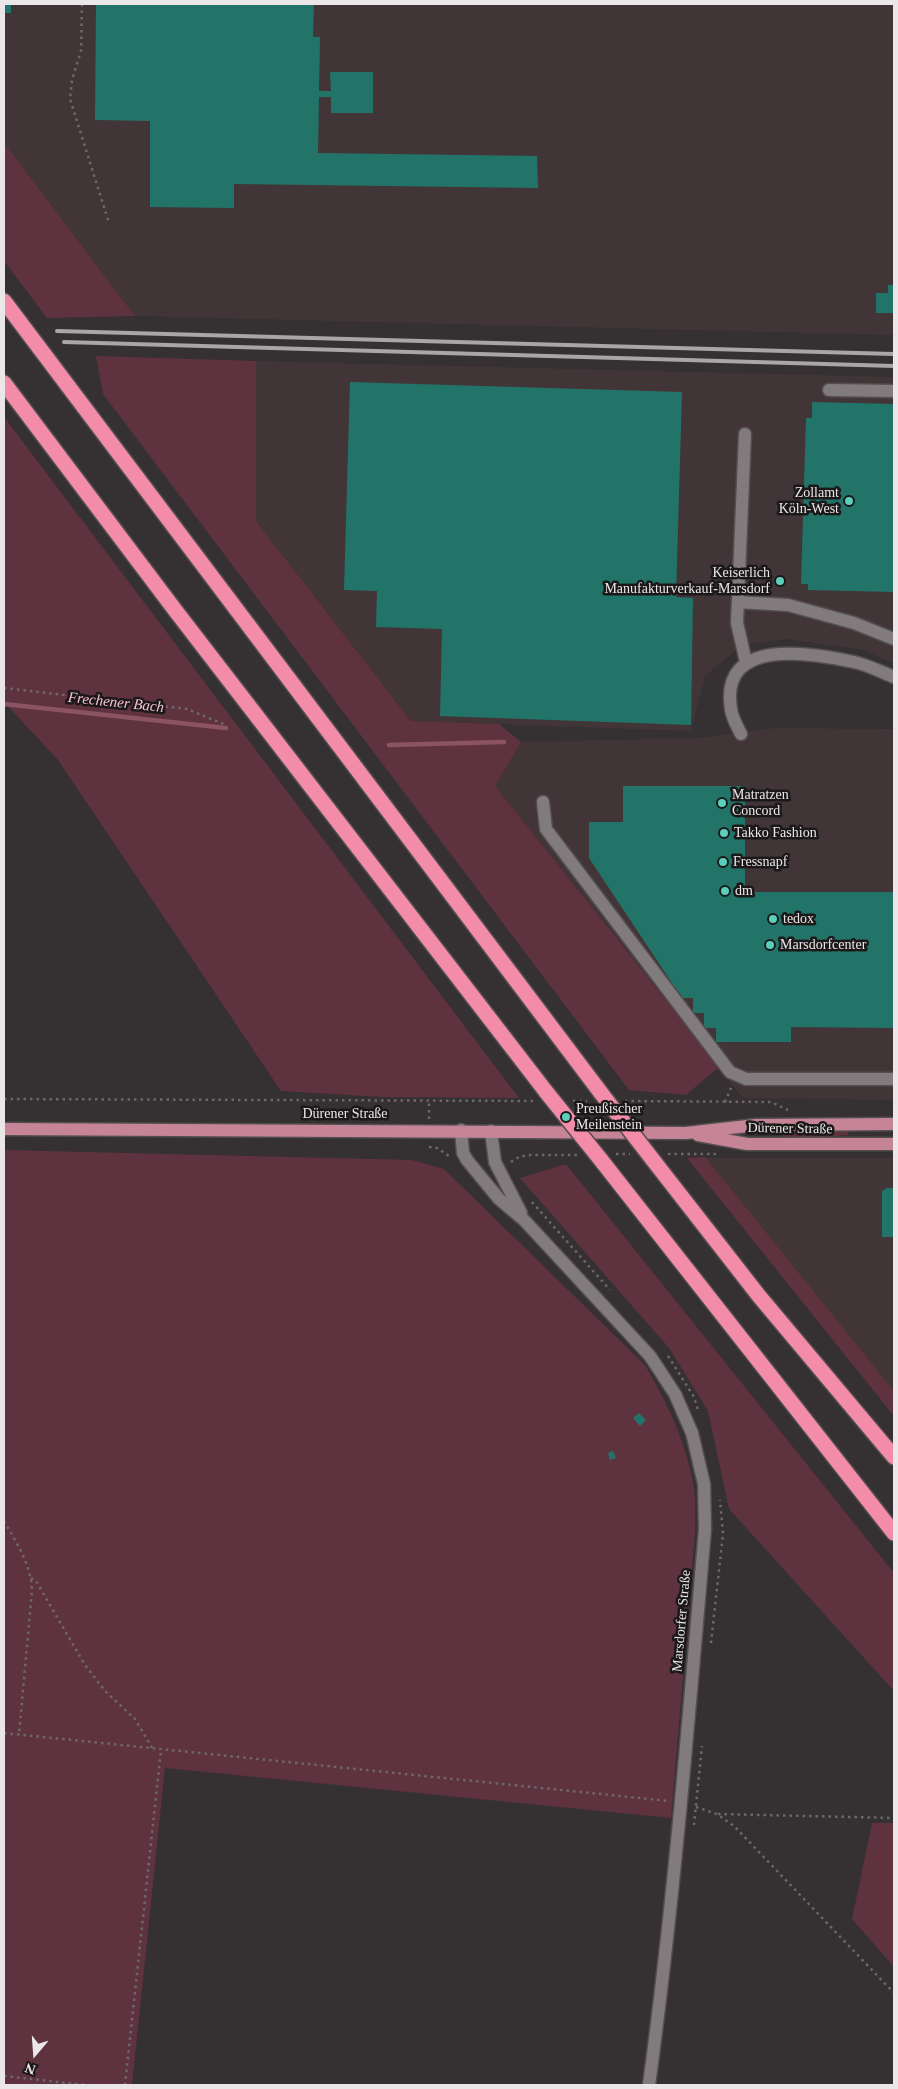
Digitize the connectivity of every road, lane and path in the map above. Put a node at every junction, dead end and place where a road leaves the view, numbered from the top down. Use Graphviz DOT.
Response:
graph roads {
  1 [pos="82,4"];
  2 [pos="109,223"];
  3 [pos="4,301"];
  4 [pos="4,383"];
  5 [pos="829,390"];
  6 [pos="894,391"];
  7 [pos="745,434"];
  8 [pos="738,602"];
  9 [pos="894,639"];
  10 [pos="746,662"];
  11 [pos="894,677"];
  12 [pos="4,688"];
  13 [pos="226,725"];
  14 [pos="740,734"];
  15 [pos="543,802"];
  16 [pos="894,1079"];
  17 [pos="546,1097"];
  18 [pos="597,1097"];
  19 [pos="4,1098"];
  20 [pos="429,1100"];
  21 [pos="573,1101"];
  22 [pos="621,1101"];
  23 [pos="795,1113"];
  24 [pos="894,1124"];
  25 [pos="4,1129"];
  26 [pos="429,1130"];
  27 [pos="461,1130"];
  28 [pos="491,1130"];
  29 [pos="686,1133"];
  30 [pos="894,1144"];
  31 [pos="586,1154"];
  32 [pos="634,1154"];
  33 [pos="683,1154"];
  34 [pos="608,1157"];
  35 [pos="658,1157"];
  36 [pos="467,1160"];
  37 [pos="495,1162"];
  38 [pos="513,1162"];
  39 [pos="513,1168"];
  40 [pos="529,1199"];
  41 [pos="524,1220"];
  42 [pos="615,1296"];
  43 [pos="668,1356"];
  44 [pos="700,1414"];
  45 [pos="894,1457"];
  46 [pos="719,1495"];
  47 [pos="4,1521"];
  48 [pos="894,1533"];
  49 [pos="31,1578"];
  50 [pos="710,1645"];
  51 [pos="4,1733"];
  52 [pos="19,1734"];
  53 [pos="702,1740"];
  54 [pos="152,1748"];
  55 [pos="161,1750"];
  56 [pos="681,1802"];
  57 [pos="717,1814"];
  58 [pos="894,1818"];
  59 [pos="894,1994"];
  60 [pos="4,2076"];
  61 [pos="86,2085"];
  62 [pos="125,2085"];
  63 [pos="649,2085"];
  1 -- 2 [label="path"];
  3 -- 18 [label="highway"];
  4 -- 17 [label="highway"];
  5 -- 6 [label="street"];
  7 -- 8 [label="street"];
  8 -- 9 [label="street"];
  8 -- 10 [label="street"];
  10 -- 11 [label="street"];
  10 -- 14 [label="street"];
  12 -- 13 [label="path"];
  15 -- 16 [label="street"];
  17 -- 20 [label="path"];
  17 -- 34 [label="highway, bridge"];
  18 -- 21 [label="path"];
  18 -- 35 [label="highway, bridge"];
  19 -- 20 [label="path"];
  20 -- 26 [label="path"];
  22 -- 23 [label="path"];
  24 -- 29 [label="main road, Dürener Straße"];
  25 -- 26 [label="main road, Dürener Straße"];
  26 -- 27 [label="main road, Dürener Straße"];
  26 -- 36 [label="path"];
  27 -- 28 [label="main road, Dürener Straße"];
  27 -- 36 [label="street, Marsdorfer Straße"];
  28 -- 29 [label="main road, Dürener Straße"];
  28 -- 37 [label="street, Marsdorfer Straße"];
  29 -- 30 [label="main road, Dürener Straße"];
  31 -- 38 [label="path"];
  32 -- 34 [label="path"];
  33 -- 35 [label="path"];
  34 -- 48 [label="highway"];
  35 -- 45 [label="highway"];
  36 -- 41 [label="street, Marsdorfer Straße"];
  37 -- 38 [label="path"];
  37 -- 41 [label="street, Marsdorfer Straße"];
  38 -- 39 [label="path"];
  40 -- 42 [label="path"];
  41 -- 56 [label="street, Marsdorfer Straße"];
  43 -- 44 [label="path"];
  46 -- 50 [label="path"];
  47 -- 49 [label="path"];
  49 -- 52 [label="path"];
  49 -- 54 [label="path"];
  51 -- 52 [label="path"];
  52 -- 54 [label="path"];
  53 -- 57 [label="path"];
  54 -- 55 [label="path"];
  55 -- 56 [label="path"];
  55 -- 62 [label="path"];
  56 -- 63 [label="street, Marsdorfer Straße"];
  57 -- 58 [label="path"];
  57 -- 59 [label="path"];
  60 -- 61 [label="path"];
}
